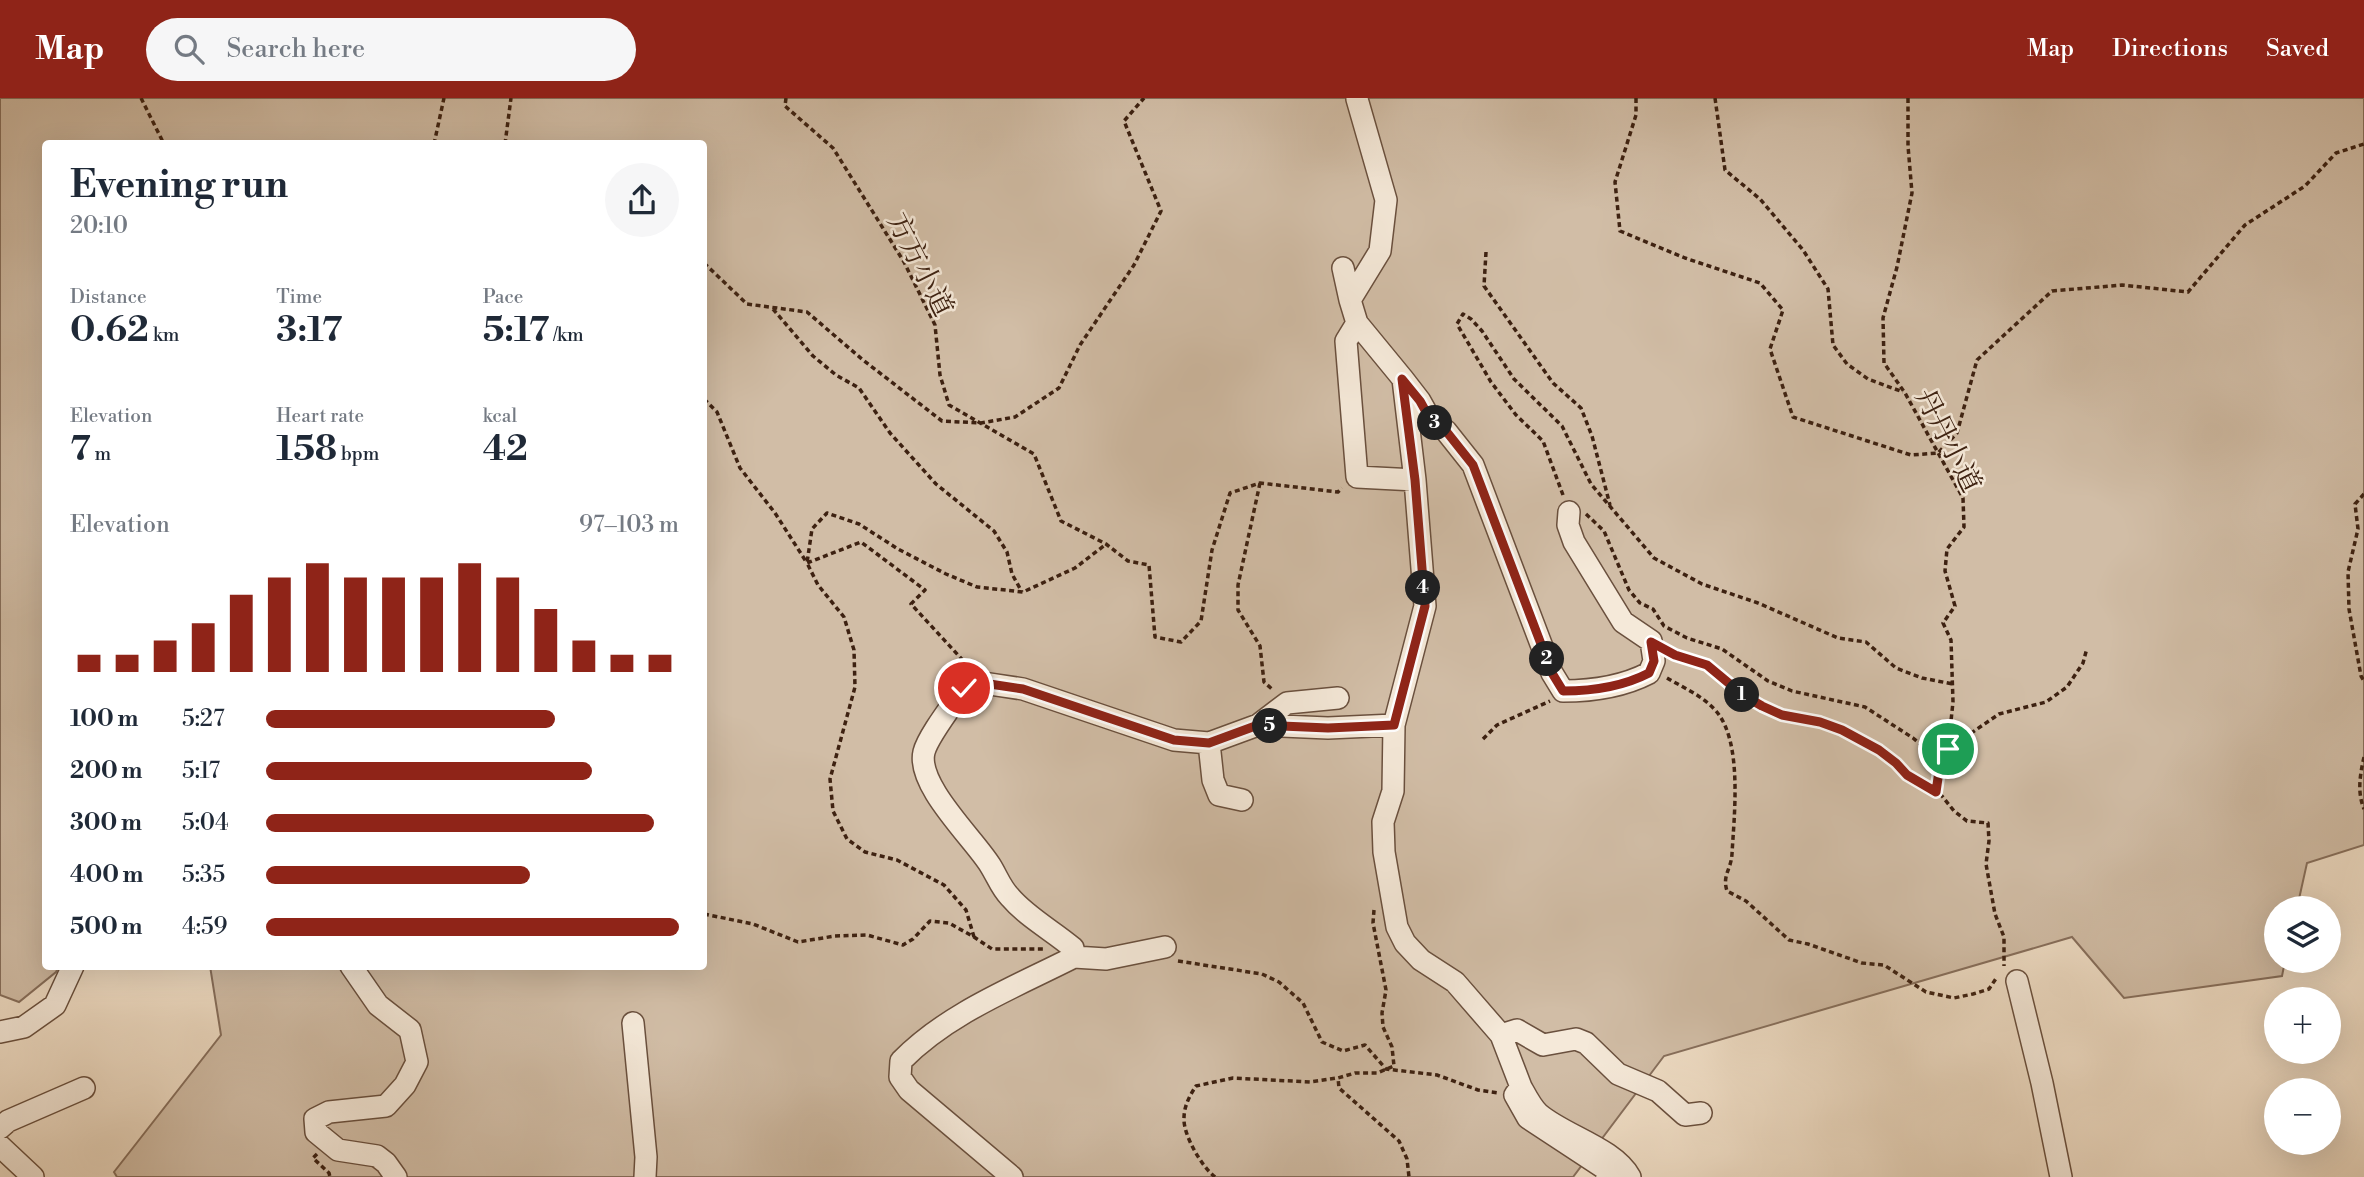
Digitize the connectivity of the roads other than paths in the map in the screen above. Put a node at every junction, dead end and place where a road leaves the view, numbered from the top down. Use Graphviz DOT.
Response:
graph roads {
  1 [pos="1357,99"];
  2 [pos="1343,268"];
  3 [pos="1350,300"];
  4 [pos="1357,323"];
  5 [pos="1402,379"];
  6 [pos="1415,480"];
  7 [pos="1569,512"];
  8 [pos="1338,698"];
  9 [pos="1258,725"];
  10 [pos="1394,725"];
  11 [pos="1209,743"];
  12 [pos="1242,800"];
  13 [pos="1073,952"];
  14 [pos="1168,954"];
  15 [pos="71,970"];
  16 [pos="354,970"];
  17 [pos="2011,974"];
  18 [pos="633,1023"];
  19 [pos="0,1031"];
  20 [pos="1501,1035"];
  21 [pos="84,1088"];
  22 [pos="1518,1091"];
  23 [pos="1701,1113"];
  24 [pos="0,1128"];
  25 [pos="0,1146"];
  26 [pos="33,1177"];
  27 [pos="396,1177"];
  28 [pos="645,1177"];
  29 [pos="1012,1177"];
  30 [pos="1608,1177"];
  31 [pos="1630,1177"];
  32 [pos="2061,1177"];
  1 -- 3 [label="street"];
  2 -- 3 [label="street"];
  3 -- 4 [label="street"];
  4 -- 5 [label="street"];
  4 -- 6 [label="street"];
  5 -- 6 [label="street"];
  5 -- 7 [label="street"];
  6 -- 10 [label="street"];
  8 -- 9 [label="street"];
  9 -- 10 [label="street"];
  9 -- 11 [label="street"];
  10 -- 20 [label="street"];
  11 -- 12 [label="street"];
  11 -- 13 [label="street"];
  13 -- 14 [label="street"];
  13 -- 29 [label="street"];
  15 -- 19 [label="street"];
  16 -- 27 [label="street"];
  17 -- 32 [label="street"];
  18 -- 28 [label="street"];
  20 -- 22 [label="street"];
  20 -- 23 [label="street"];
  21 -- 24 [label="street"];
  22 -- 30 [label="street"];
  22 -- 31 [label="street"];
  25 -- 26 [label="street"];
}
